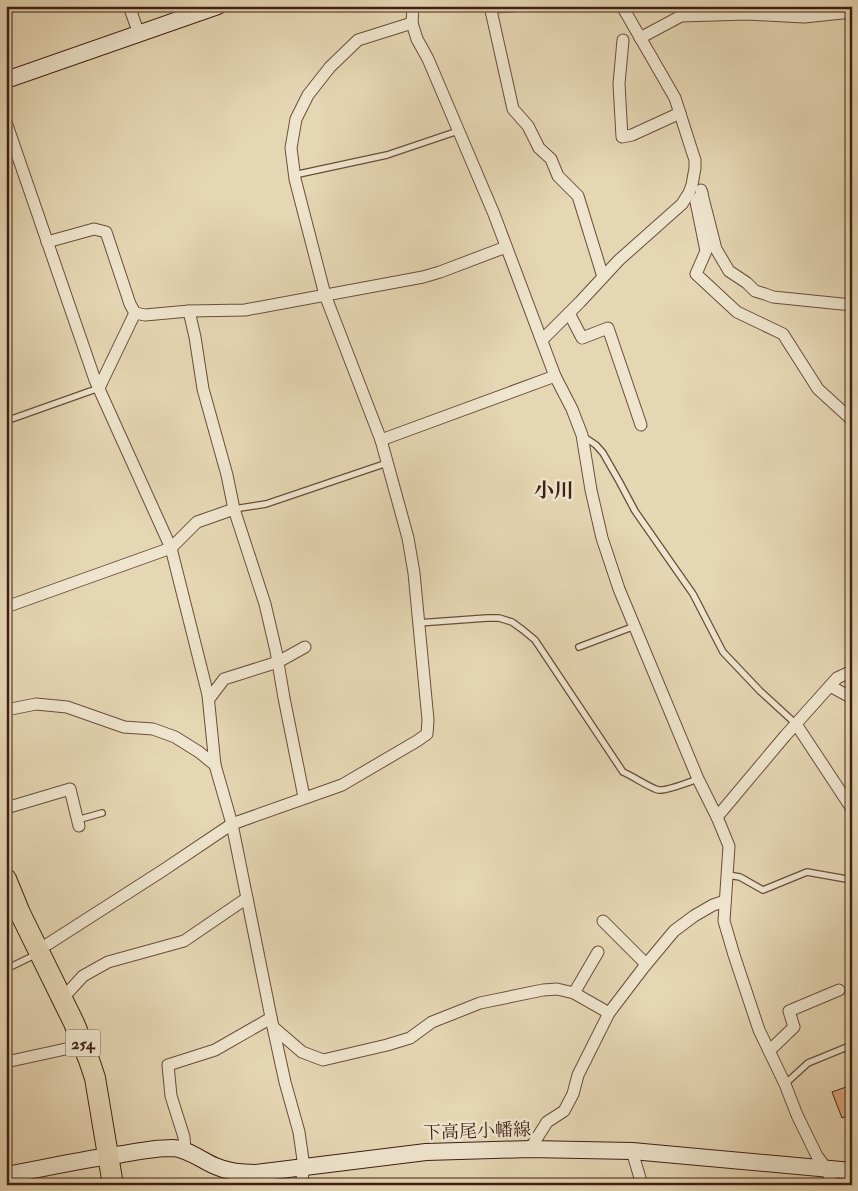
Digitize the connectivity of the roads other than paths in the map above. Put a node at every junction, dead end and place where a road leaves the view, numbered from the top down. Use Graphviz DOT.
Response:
graph roads {
  1 [pos="129,6"];
  2 [pos="218,6"];
  3 [pos="413,6"];
  4 [pos="490,6"];
  5 [pos="514,6"];
  6 [pos="622,6"];
  7 [pos="746,10"];
  8 [pos="852,12"];
  9 [pos="412,24"];
  10 [pos="138,34"];
  11 [pos="640,38"];
  12 [pos="624,40"];
  13 [pos="6,80"];
  14 [pos="680,113"];
  15 [pos="6,122"];
  16 [pos="458,131"];
  17 [pos="294,175"];
  18 [pos="694,176"];
  19 [pos="702,193"];
  20 [pos="47,242"];
  21 [pos="506,247"];
  22 [pos="603,278"];
  23 [pos="325,295"];
  24 [pos="852,305"];
  25 [pos="189,311"];
  26 [pos="135,313"];
  27 [pos="568,313"];
  28 [pos="542,340"];
  29 [pos="555,376"];
  30 [pos="99,388"];
  31 [pos="852,420"];
  32 [pos="6,421"];
  33 [pos="641,425"];
  34 [pos="582,435"];
  35 [pos="381,440"];
  36 [pos="387,463"];
  37 [pos="234,509"];
  38 [pos="171,548"];
  39 [pos="6,607"];
  40 [pos="418,623"];
  41 [pos="635,626"];
  42 [pos="305,647"];
  43 [pos="579,647"];
  44 [pos="278,662"];
  45 [pos="852,671"];
  46 [pos="830,686"];
  47 [pos="852,698"];
  48 [pos="209,699"];
  49 [pos="6,710"];
  50 [pos="796,724"];
  51 [pos="215,766"];
  52 [pos="698,779"];
  53 [pos="304,797"];
  54 [pos="6,808"];
  55 [pos="852,809"];
  56 [pos="102,813"];
  57 [pos="717,817"];
  58 [pos="78,823"];
  59 [pos="232,824"];
  60 [pos="728,875"];
  61 [pos="6,879"];
  62 [pos="852,880"];
  63 [pos="246,898"];
  64 [pos="725,901"];
  65 [pos="13,916"];
  66 [pos="603,921"];
  67 [pos="38,951"];
  68 [pos="598,952"];
  69 [pos="646,964"];
  70 [pos="6,969"];
  71 [pos="839,990"];
  72 [pos="574,993"];
  73 [pos="62,999"];
  74 [pos="609,1013"];
  75 [pos="272,1023"];
  76 [pos="84,1045"];
  77 [pos="852,1045"];
  78 [pos="769,1051"];
  79 [pos="6,1062"];
  80 [pos="785,1084"];
  81 [pos="530,1149"];
  82 [pos="185,1150"];
  83 [pos="632,1151"];
  84 [pos="109,1156"];
  85 [pos="304,1167"];
  86 [pos="826,1168"];
  87 [pos="852,1171"];
  88 [pos="6,1175"];
  89 [pos="113,1185"];
  90 [pos="301,1185"];
  91 [pos="642,1185"];
  92 [pos="833,1185"];
  1 -- 10 [label="street"];
  2 -- 10 [label="main road"];
  3 -- 9 [label="street"];
  4 -- 5 [label="street"];
  4 -- 22 [label="street"];
  6 -- 11 [label="street"];
  7 -- 8 [label="street"];
  7 -- 11 [label="street"];
  9 -- 16 [label="street"];
  9 -- 17 [label="street"];
  10 -- 13 [label="main road"];
  11 -- 14 [label="street"];
  12 -- 14 [label="street"];
  14 -- 18 [label="street"];
  15 -- 20 [label="street"];
  16 -- 17 [label="lane"];
  16 -- 21 [label="street"];
  17 -- 23 [label="street"];
  18 -- 19 [label="street"];
  18 -- 22 [label="street"];
  19 -- 24 [label="street"];
  19 -- 31 [label="street"];
  20 -- 26 [label="street"];
  20 -- 30 [label="street"];
  21 -- 23 [label="street"];
  21 -- 28 [label="street"];
  22 -- 27 [label="street"];
  23 -- 25 [label="street"];
  23 -- 35 [label="street"];
  25 -- 26 [label="street"];
  25 -- 37 [label="street"];
  26 -- 30 [label="street"];
  27 -- 28 [label="street"];
  27 -- 33 [label="street"];
  28 -- 29 [label="street"];
  29 -- 34 [label="street"];
  29 -- 35 [label="street"];
  30 -- 32 [label="lane"];
  30 -- 38 [label="street"];
  34 -- 41 [label="street"];
  34 -- 50 [label="lane"];
  35 -- 36 [label="street"];
  36 -- 37 [label="lane"];
  36 -- 40 [label="street"];
  37 -- 38 [label="street"];
  37 -- 44 [label="street"];
  38 -- 39 [label="street"];
  38 -- 48 [label="street"];
  40 -- 52 [label="lane"];
  40 -- 53 [label="street"];
  41 -- 43 [label="lane"];
  41 -- 52 [label="street"];
  42 -- 44 [label="street"];
  44 -- 48 [label="street"];
  44 -- 53 [label="street"];
  45 -- 46 [label="street"];
  46 -- 47 [label="street"];
  46 -- 50 [label="street"];
  48 -- 51 [label="street"];
  49 -- 51 [label="street"];
  50 -- 55 [label="street"];
  50 -- 57 [label="street"];
  51 -- 59 [label="street"];
  52 -- 57 [label="street"];
  53 -- 59 [label="street"];
  54 -- 58 [label="street"];
  56 -- 58 [label="lane"];
  57 -- 60 [label="street"];
  59 -- 63 [label="street"];
  59 -- 67 [label="street"];
  60 -- 62 [label="lane"];
  60 -- 64 [label="street"];
  61 -- 65 [label="highway, 254"];
  63 -- 73 [label="street"];
  63 -- 75 [label="street"];
  64 -- 69 [label="street"];
  64 -- 78 [label="street"];
  65 -- 67 [label="highway, 254"];
  66 -- 69 [label="street"];
  67 -- 70 [label="lane"];
  67 -- 73 [label="highway, 254"];
  68 -- 72 [label="street"];
  69 -- 74 [label="street"];
  71 -- 78 [label="street"];
  72 -- 74 [label="street"];
  72 -- 75 [label="street"];
  73 -- 76 [label="highway, 254"];
  74 -- 81 [label="street"];
  75 -- 82 [label="street"];
  75 -- 85 [label="street"];
  76 -- 79 [label="street"];
  76 -- 84 [label="highway, 254"];
  77 -- 80 [label="lane"];
  78 -- 80 [label="street"];
  80 -- 86 [label="street"];
  81 -- 83 [label="main road, 下高尾小幡線"];
  81 -- 85 [label="main road, 下高尾小幡線"];
  82 -- 84 [label="main road, 下高尾小幡線"];
  82 -- 85 [label="main road, 下高尾小幡線"];
  83 -- 86 [label="main road, 下高尾小幡線"];
  83 -- 91 [label="street"];
  84 -- 88 [label="main road, 下高尾小幡線"];
  84 -- 89 [label="highway, 254"];
  85 -- 90 [label="street"];
  86 -- 87 [label="main road, 下高尾小幡線"];
  86 -- 92 [label="street"];
}
